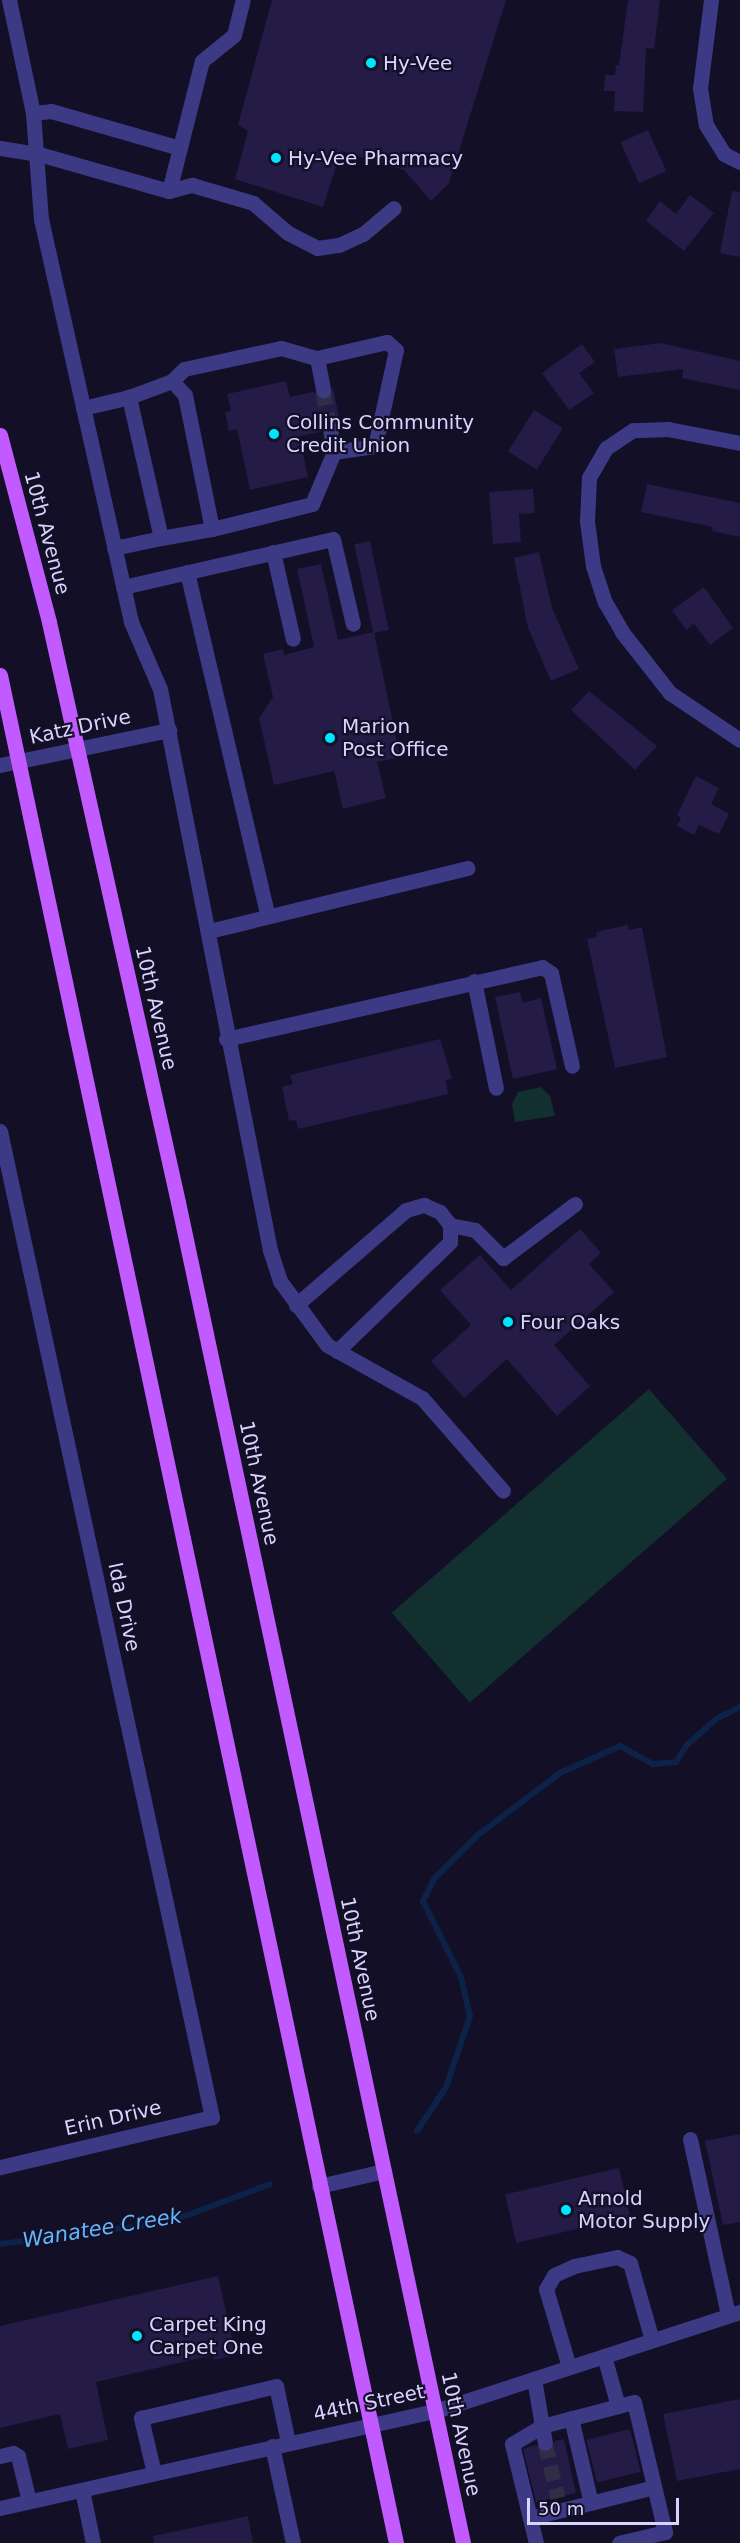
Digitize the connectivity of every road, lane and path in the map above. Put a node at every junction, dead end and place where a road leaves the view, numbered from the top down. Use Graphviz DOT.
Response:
graph roads {
  1 [pos="9,0"];
  2 [pos="243,0"];
  3 [pos="711,0"];
  4 [pos="33,112"];
  5 [pos="0,148"];
  6 [pos="180,148"];
  7 [pos="39,154"];
  8 [pos="740,162"];
  9 [pos="169,191"];
  10 [pos="394,208"];
  11 [pos="317,358"];
  12 [pos="172,381"];
  13 [pos="323,390"];
  14 [pos="129,397"];
  15 [pos="83,408"];
  16 [pos="330,429"];
  17 [pos="0,435"];
  18 [pos="740,443"];
  19 [pos="334,452"];
  20 [pos="212,529"];
  21 [pos="161,538"];
  22 [pos="114,548"];
  23 [pos="273,552"];
  24 [pos="187,572"];
  25 [pos="123,587"];
  26 [pos="353,624"];
  27 [pos="293,639"];
  28 [pos="0,675"];
  29 [pos="169,730"];
  30 [pos="740,740"];
  31 [pos="77,749"];
  32 [pos="19,762"];
  33 [pos="0,765"];
  34 [pos="467,868"];
  35 [pos="268,915"];
  36 [pos="209,931"];
  37 [pos="474,981"];
  38 [pos="226,1039"];
  39 [pos="572,1066"];
  40 [pos="496,1088"];
  41 [pos="0,1131"];
  42 [pos="575,1204"];
  43 [pos="450,1225"];
  44 [pos="296,1305"];
  45 [pos="337,1351"];
  46 [pos="503,1491"];
  47 [pos="206,2092"];
  48 [pos="690,2139"];
  49 [pos="0,2167"];
  50 [pos="384,2171"];
  51 [pos="319,2186"];
  52 [pos="734,2314"];
  53 [pos="652,2340"];
  54 [pos="604,2356"];
  55 [pos="569,2367"];
  56 [pos="534,2379"];
  57 [pos="618,2406"];
  58 [pos="435,2411"];
  59 [pos="571,2418"];
  60 [pos="372,2424"];
  61 [pos="542,2426"];
  62 [pos="545,2443"];
  63 [pos="280,2444"];
  64 [pos="7,2454"];
  65 [pos="154,2473"];
  66 [pos="654,2487"];
  67 [pos="82,2490"];
  68 [pos="29,2502"];
  69 [pos="591,2503"];
  70 [pos="0,2508"];
  71 [pos="530,2518"];
  72 [pos="93,2543"];
  73 [pos="293,2543"];
  74 [pos="396,2543"];
  75 [pos="463,2543"];
  76 [pos="536,2543"];
  77 [pos="619,2543"];
  1 -- 4 [label="street"];
  2 -- 6 [label="street"];
  3 -- 8 [label="street"];
  4 -- 6 [label="street"];
  4 -- 7 [label="street"];
  5 -- 7 [label="street"];
  6 -- 9 [label="street"];
  7 -- 9 [label="street"];
  7 -- 15 [label="street"];
  9 -- 10 [label="street"];
  11 -- 12 [label="street"];
  11 -- 13 [label="street"];
  11 -- 19 [label="street"];
  12 -- 14 [label="street"];
  12 -- 20 [label="street"];
  14 -- 15 [label="street"];
  14 -- 21 [label="street"];
  15 -- 22 [label="street"];
  16 -- 19 [label="street"];
  17 -- 31 [label="main road, 10th Avenue"];
  18 -- 30 [label="street"];
  19 -- 20 [label="street"];
  20 -- 21 [label="street"];
  21 -- 22 [label="street"];
  22 -- 25 [label="street"];
  23 -- 24 [label="street"];
  23 -- 26 [label="street"];
  23 -- 27 [label="street"];
  24 -- 25 [label="street"];
  24 -- 35 [label="street"];
  25 -- 29 [label="street"];
  28 -- 32 [label="main road"];
  29 -- 31 [label="street, Katz Drive"];
  29 -- 36 [label="street"];
  31 -- 32 [label="street, Katz Drive"];
  31 -- 50 [label="main road, 10th Avenue"];
  32 -- 33 [label="street, Katz Drive"];
  32 -- 51 [label="main road"];
  34 -- 35 [label="street"];
  35 -- 36 [label="street"];
  36 -- 38 [label="street"];
  37 -- 38 [label="street"];
  37 -- 39 [label="street"];
  37 -- 40 [label="street"];
  38 -- 44 [label="street"];
  41 -- 47 [label="street, Ida Drive"];
  42 -- 43 [label="street"];
  43 -- 44 [label="street"];
  43 -- 45 [label="street"];
  44 -- 45 [label="street"];
  45 -- 46 [label="street"];
  47 -- 49 [label="street, Erin Drive"];
  48 -- 52 [label="street"];
  50 -- 51 [label="street"];
  50 -- 58 [label="main road, 10th Avenue"];
  51 -- 60 [label="main road"];
  52 -- 53 [label="street, 44th Street"];
  53 -- 54 [label="street, 44th Street"];
  53 -- 55 [label="street"];
  54 -- 55 [label="street, 44th Street"];
  54 -- 57 [label="street"];
  55 -- 56 [label="street, 44th Street"];
  56 -- 58 [label="street, 44th Street"];
  56 -- 61 [label="street"];
  57 -- 59 [label="street"];
  57 -- 66 [label="street"];
  58 -- 60 [label="street, 44th Street"];
  58 -- 75 [label="main road, 10th Avenue"];
  59 -- 61 [label="street"];
  59 -- 69 [label="street"];
  60 -- 63 [label="street, 44th Street"];
  60 -- 74 [label="main road"];
  61 -- 62 [label="street"];
  61 -- 71 [label="street"];
  63 -- 65 [label="street, 44th Street"];
  63 -- 65 [label="street"];
  63 -- 73 [label="street"];
  64 -- 68 [label="street"];
  65 -- 67 [label="street, 44th Street"];
  66 -- 69 [label="street"];
  66 -- 77 [label="street"];
  67 -- 68 [label="street, 44th Street"];
  67 -- 72 [label="street"];
  68 -- 70 [label="street, 44th Street"];
  69 -- 71 [label="street"];
  71 -- 76 [label="street"];
}
